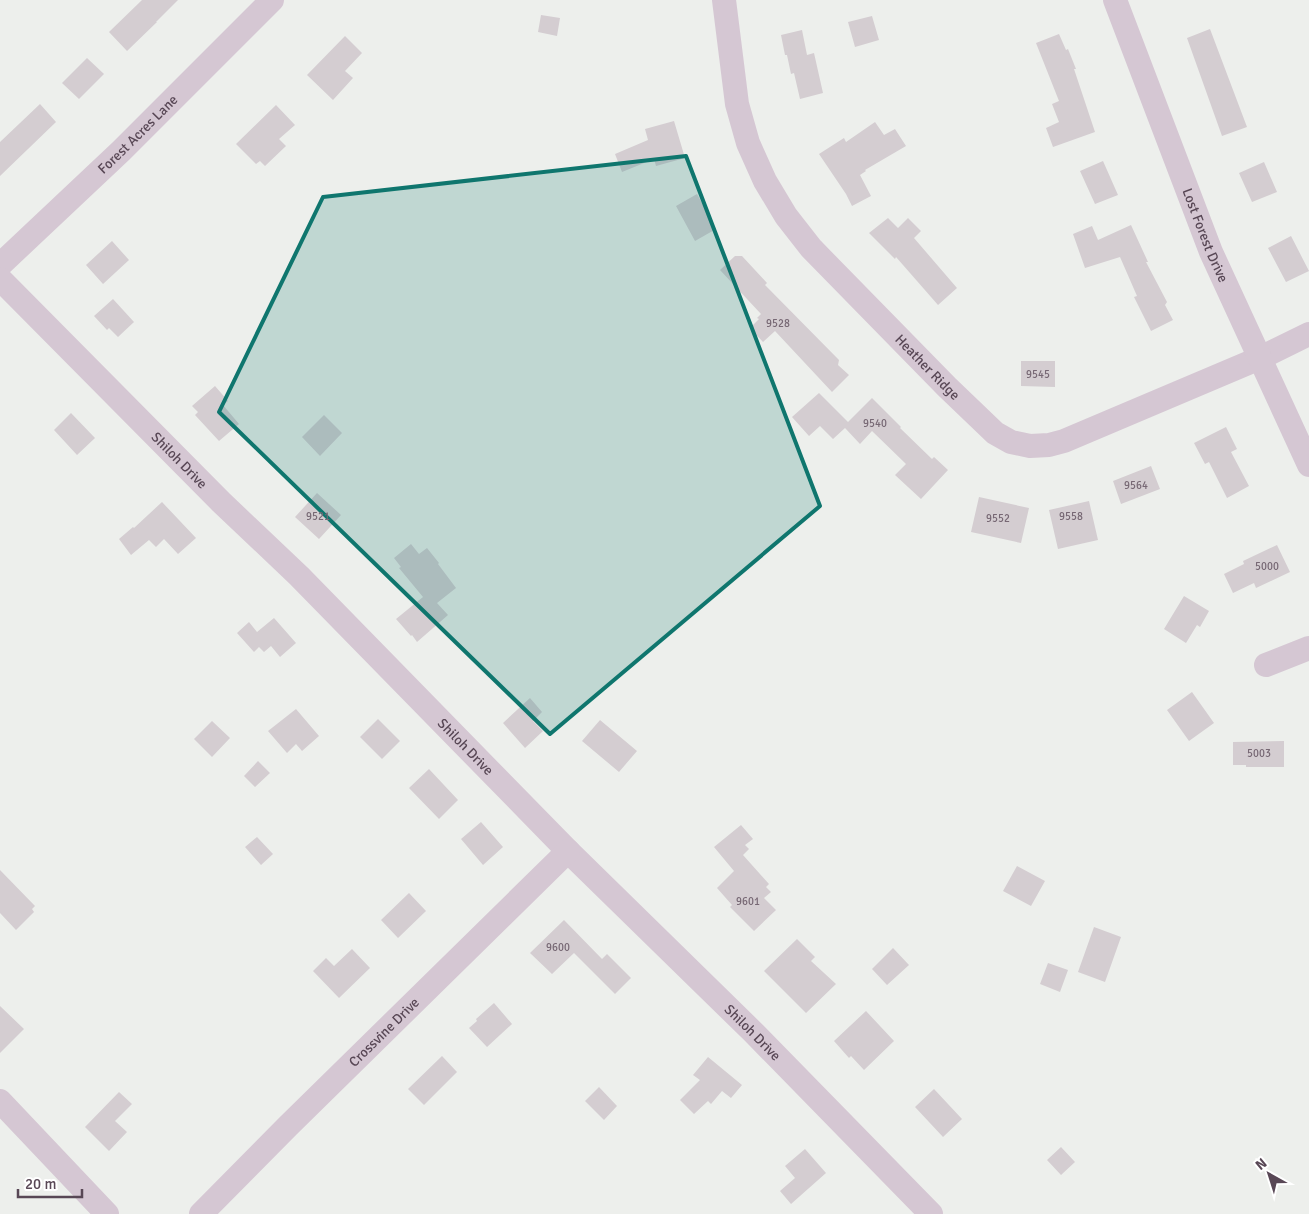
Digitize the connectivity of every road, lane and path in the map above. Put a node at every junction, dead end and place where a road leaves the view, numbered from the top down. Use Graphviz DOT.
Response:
graph roads {
  1 [pos="272,0"];
  2 [pos="724,0"];
  3 [pos="1115,0"];
  4 [pos="0,265"];
  5 [pos="0,278"];
  6 [pos="1309,334"];
  7 [pos="1260,358"];
  8 [pos="1309,465"];
  9 [pos="1309,648"];
  10 [pos="1266,665"];
  11 [pos="568,851"];
  12 [pos="0,1101"];
  13 [pos="107,1214"];
  14 [pos="201,1214"];
  15 [pos="931,1214"];
  1 -- 4 [label="street, Forest Acres Lane"];
  2 -- 7 [label="street, Heather Ridge"];
  3 -- 7 [label="street, Lost Forest Drive"];
  5 -- 11 [label="street, Shiloh Drive"];
  6 -- 7 [label="street, Heather Ridge"];
  7 -- 8 [label="street, Lost Forest Drive"];
  9 -- 10 [label="street"];
  11 -- 14 [label="street, Crossvine Drive"];
  11 -- 15 [label="street, Shiloh Drive"];
  12 -- 13 [label="street"];
}
